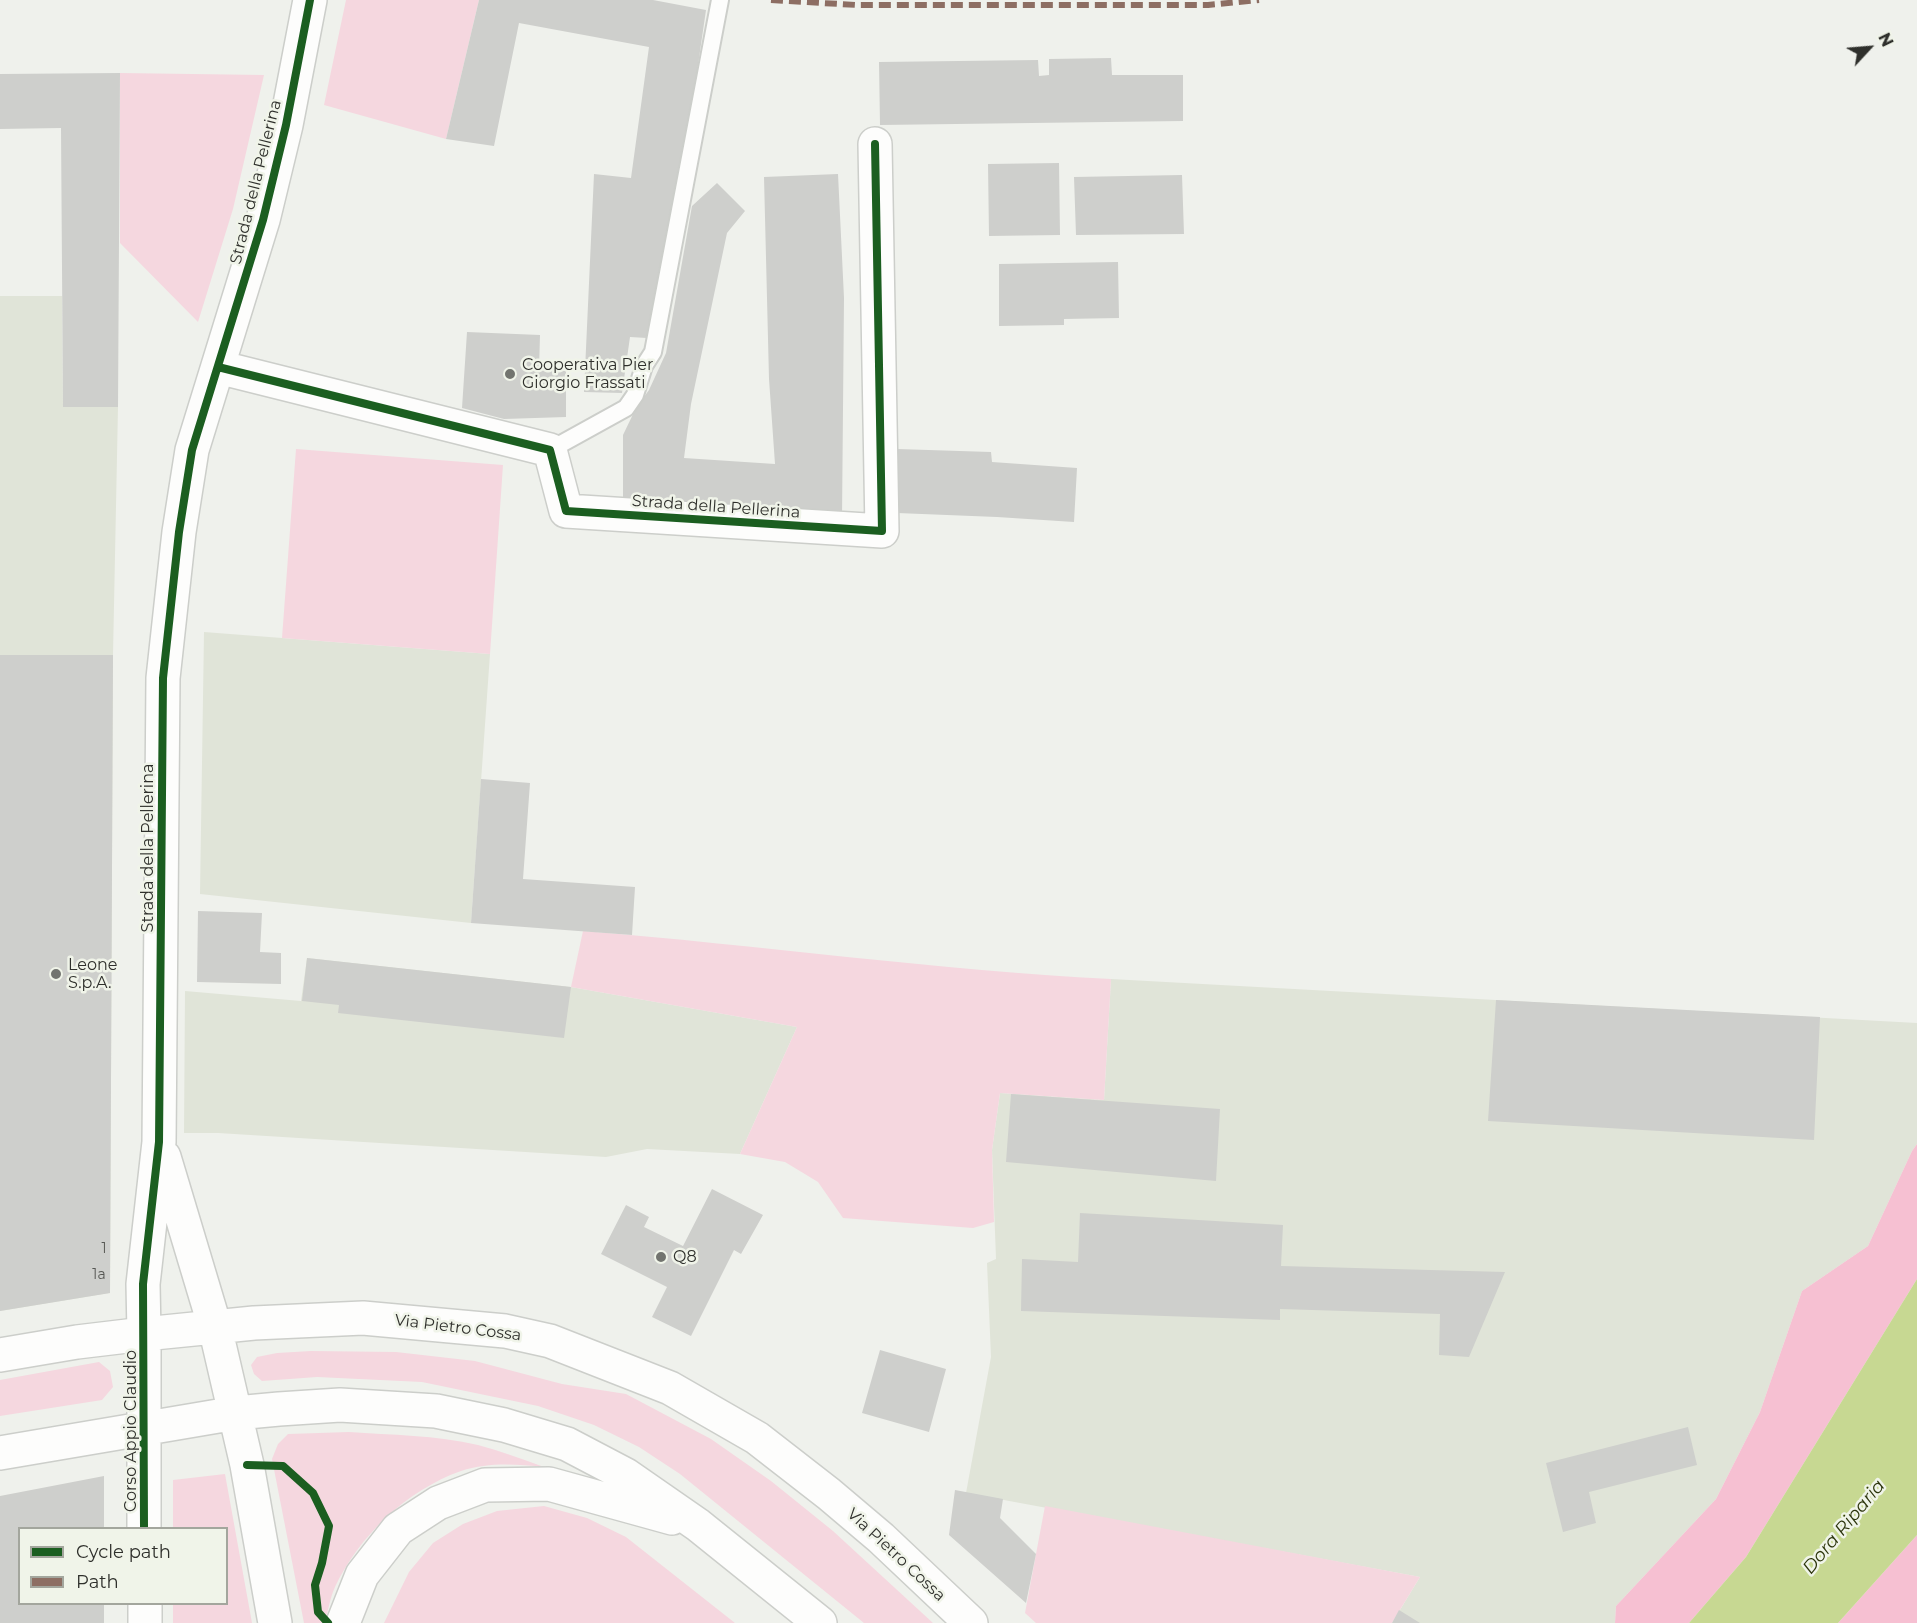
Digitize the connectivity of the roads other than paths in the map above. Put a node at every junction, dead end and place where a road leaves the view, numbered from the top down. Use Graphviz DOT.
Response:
graph roads {
  1 [pos="310,0"];
  2 [pos="720,0"];
  3 [pos="875,144"];
  4 [pos="218,367"];
  5 [pos="550,450"];
  6 [pos="159,1142"];
  7 [pos="215,1327"];
  8 [pos="144,1334"];
  9 [pos="0,1355"];
  10 [pos="236,1413"];
  11 [pos="144,1429"];
  12 [pos="0,1453"];
  13 [pos="698,1525"];
  14 [pos="144,1527"];
  15 [pos="145,1605"];
  16 [pos="145,1623"];
  17 [pos="275,1623"];
  18 [pos="343,1623"];
  19 [pos="820,1623"];
  20 [pos="971,1623"];
  1 -- 4 [label="street, Strada della Pellerina"];
  2 -- 5 [label="lane"];
  3 -- 5 [label="street, Strada della Pellerina"];
  4 -- 5 [label="street"];
  4 -- 6 [label="street, Strada della Pellerina"];
  6 -- 7 [label="street, Strada della Pellerina"];
  6 -- 8 [label="street, Strada della Pellerina"];
  7 -- 8 [label="street, Via Pietro Cossa"];
  7 -- 10 [label="street"];
  7 -- 20 [label="street, Via Pietro Cossa"];
  8 -- 9 [label="street, Via Pietro Cossa"];
  8 -- 11 [label="street, Corso Appio Claudio"];
  10 -- 11 [label="street"];
  10 -- 13 [label="street"];
  10 -- 17 [label="street"];
  11 -- 12 [label="street"];
  11 -- 14 [label="street, Corso Appio Claudio"];
  13 -- 18 [label="street"];
  13 -- 19 [label="street"];
  15 -- 16 [label="street"];
}
